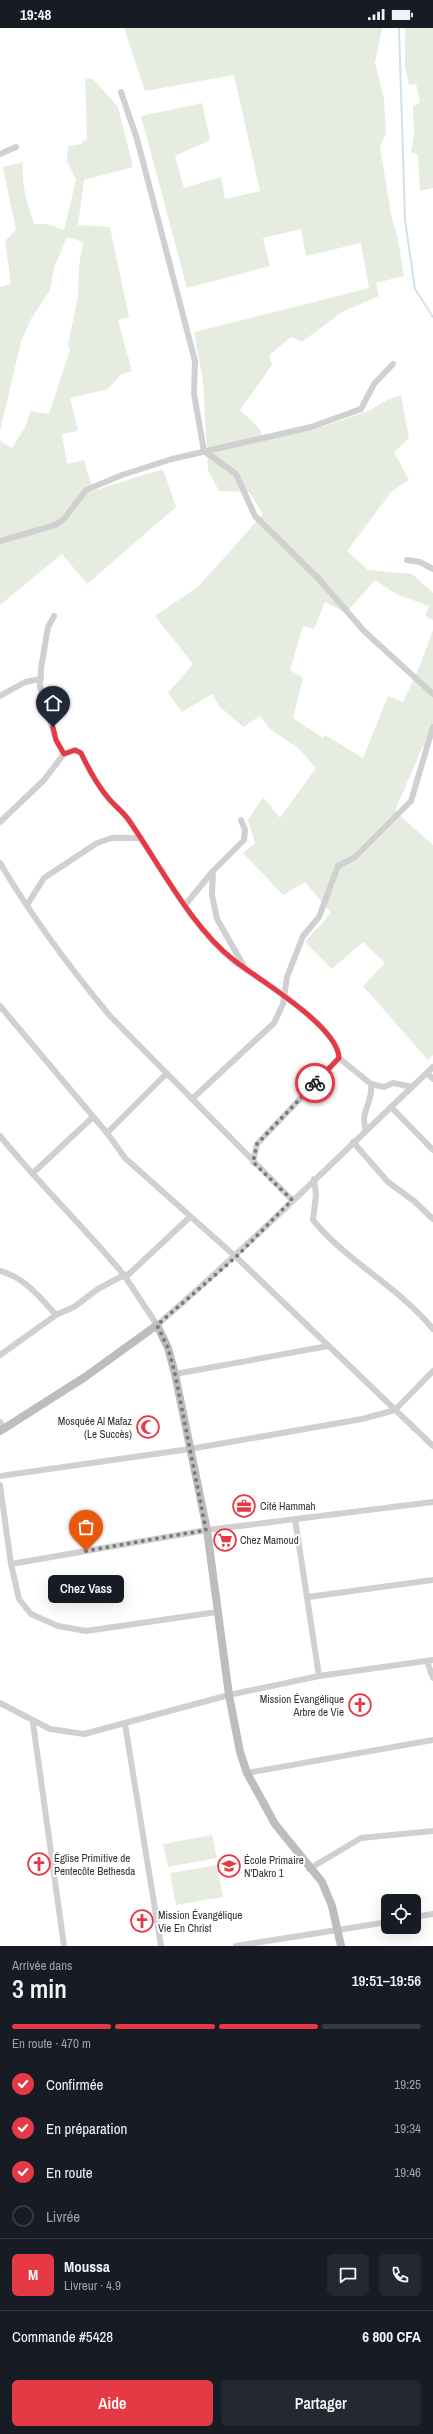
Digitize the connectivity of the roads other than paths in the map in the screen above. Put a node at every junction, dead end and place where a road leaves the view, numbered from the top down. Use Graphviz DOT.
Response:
graph roads {
  1 [pos="121,92"];
  2 [pos="16,147"];
  3 [pos="0,154"];
  4 [pos="393,364"];
  5 [pos="204,451"];
  6 [pos="0,541"];
  7 [pos="407,560"];
  8 [pos="433,569"];
  9 [pos="54,616"];
  10 [pos="40,679"];
  11 [pos="433,694"];
  12 [pos="0,696"];
  13 [pos="433,727"];
  14 [pos="64,754"];
  15 [pos="241,820"];
  16 [pos="0,822"];
  17 [pos="141,838"];
  18 [pos="0,863"];
  19 [pos="213,871"];
  20 [pos="27,905"];
  21 [pos="185,905"];
  22 [pos="245,968"];
  23 [pos="284,994"];
  24 [pos="0,1006"];
  25 [pos="339,1058"];
  26 [pos="433,1067"];
  27 [pos="427,1073"];
  28 [pos="166,1074"];
  29 [pos="433,1079"];
  30 [pos="371,1084"];
  31 [pos="412,1087"];
  32 [pos="192,1099"];
  33 [pos="391,1107"];
  34 [pos="93,1117"];
  35 [pos="366,1130"];
  36 [pos="107,1133"];
  37 [pos="0,1136"];
  38 [pos="353,1142"];
  39 [pos="433,1150"];
  40 [pos="253,1162"];
  41 [pos="33,1173"];
  42 [pos="314,1179"];
  43 [pos="292,1200"];
  44 [pos="190,1217"];
  45 [pos="433,1219"];
  46 [pos="236,1257"];
  47 [pos="0,1271"];
  48 [pos="124,1276"];
  49 [pos="56,1315"];
  50 [pos="157,1325"];
  51 [pos="433,1330"];
  52 [pos="328,1346"];
  53 [pos="0,1355"];
  54 [pos="433,1371"];
  55 [pos="175,1374"];
  56 [pos="395,1410"];
  57 [pos="1,1428"];
  58 [pos="433,1446"];
  59 [pos="190,1449"];
  60 [pos="0,1476"];
  61 [pos="0,1485"];
  62 [pos="433,1502"];
  63 [pos="295,1518"];
  64 [pos="206,1530"];
  65 [pos="11,1564"];
  66 [pos="433,1580"];
  67 [pos="308,1597"];
  68 [pos="217,1612"];
  69 [pos="430,1660"];
  70 [pos="319,1676"];
  71 [pos="433,1678"];
  72 [pos="229,1695"];
  73 [pos="0,1703"];
  74 [pos="33,1722"];
  75 [pos="125,1724"];
  76 [pos="433,1740"];
  77 [pos="247,1773"];
  78 [pos="433,1831"];
  79 [pos="309,1869"];
  80 [pos="433,1914"];
  81 [pos="421,1916"];
  82 [pos="381,1923"];
  83 [pos="338,1930"];
  84 [pos="64,1946"];
  85 [pos="161,1946"];
  86 [pos="236,1946"];
  87 [pos="341,1946"];
  1 -- 5 [label="street"];
  2 -- 3 [label="street"];
  4 -- 5 [label="street"];
  5 -- 6 [label="street"];
  5 -- 11 [label="street"];
  7 -- 8 [label="street"];
  9 -- 10 [label="street"];
  10 -- 12 [label="street"];
  10 -- 14 [label="street"];
  13 -- 23 [label="street"];
  14 -- 16 [label="street"];
  14 -- 17 [label="street"];
  15 -- 19 [label="street"];
  17 -- 20 [label="street"];
  17 -- 21 [label="street"];
  18 -- 20 [label="street"];
  19 -- 21 [label="street"];
  19 -- 22 [label="street"];
  20 -- 28 [label="street"];
  21 -- 22 [label="street"];
  22 -- 23 [label="street"];
  23 -- 25 [label="street"];
  23 -- 32 [label="street"];
  24 -- 34 [label="street"];
  25 -- 30 [label="street"];
  25 -- 40 [label="street"];
  26 -- 27 [label="street"];
  27 -- 29 [label="street"];
  27 -- 31 [label="street"];
  28 -- 32 [label="street"];
  28 -- 36 [label="street"];
  30 -- 31 [label="street"];
  30 -- 35 [label="street"];
  31 -- 33 [label="street"];
  32 -- 40 [label="street"];
  33 -- 35 [label="street"];
  33 -- 39 [label="street"];
  34 -- 36 [label="street"];
  34 -- 41 [label="street"];
  35 -- 38 [label="street"];
  36 -- 44 [label="street"];
  37 -- 41 [label="street"];
  38 -- 42 [label="street"];
  38 -- 45 [label="street"];
  40 -- 43 [label="street"];
  41 -- 48 [label="street"];
  42 -- 43 [label="street"];
  42 -- 51 [label="street"];
  43 -- 46 [label="street"];
  44 -- 46 [label="street"];
  44 -- 48 [label="street"];
  46 -- 50 [label="street"];
  46 -- 52 [label="street"];
  47 -- 49 [label="street"];
  48 -- 49 [label="street"];
  48 -- 50 [label="street"];
  49 -- 53 [label="street"];
  50 -- 55 [label="street"];
  50 -- 57 [label="street"];
  52 -- 55 [label="street"];
  52 -- 56 [label="street"];
  54 -- 56 [label="street"];
  55 -- 59 [label="street"];
  56 -- 58 [label="street"];
  56 -- 59 [label="street"];
  59 -- 60 [label="street"];
  59 -- 64 [label="street"];
  61 -- 65 [label="street"];
  62 -- 63 [label="street"];
  63 -- 64 [label="street"];
  63 -- 67 [label="street"];
  64 -- 65 [label="street"];
  64 -- 68 [label="street"];
  65 -- 68 [label="street"];
  66 -- 67 [label="street"];
  67 -- 70 [label="street"];
  68 -- 72 [label="street"];
  69 -- 70 [label="street"];
  69 -- 71 [label="street"];
  70 -- 72 [label="street"];
  72 -- 75 [label="street"];
  72 -- 77 [label="street"];
  73 -- 74 [label="street"];
  74 -- 75 [label="street"];
  74 -- 84 [label="street"];
  75 -- 85 [label="street"];
  76 -- 77 [label="street"];
  77 -- 79 [label="street"];
  78 -- 79 [label="street"];
  79 -- 83 [label="street"];
  80 -- 81 [label="street"];
  82 -- 83 [label="street"];
  83 -- 86 [label="street"];
  83 -- 87 [label="street"];
}
